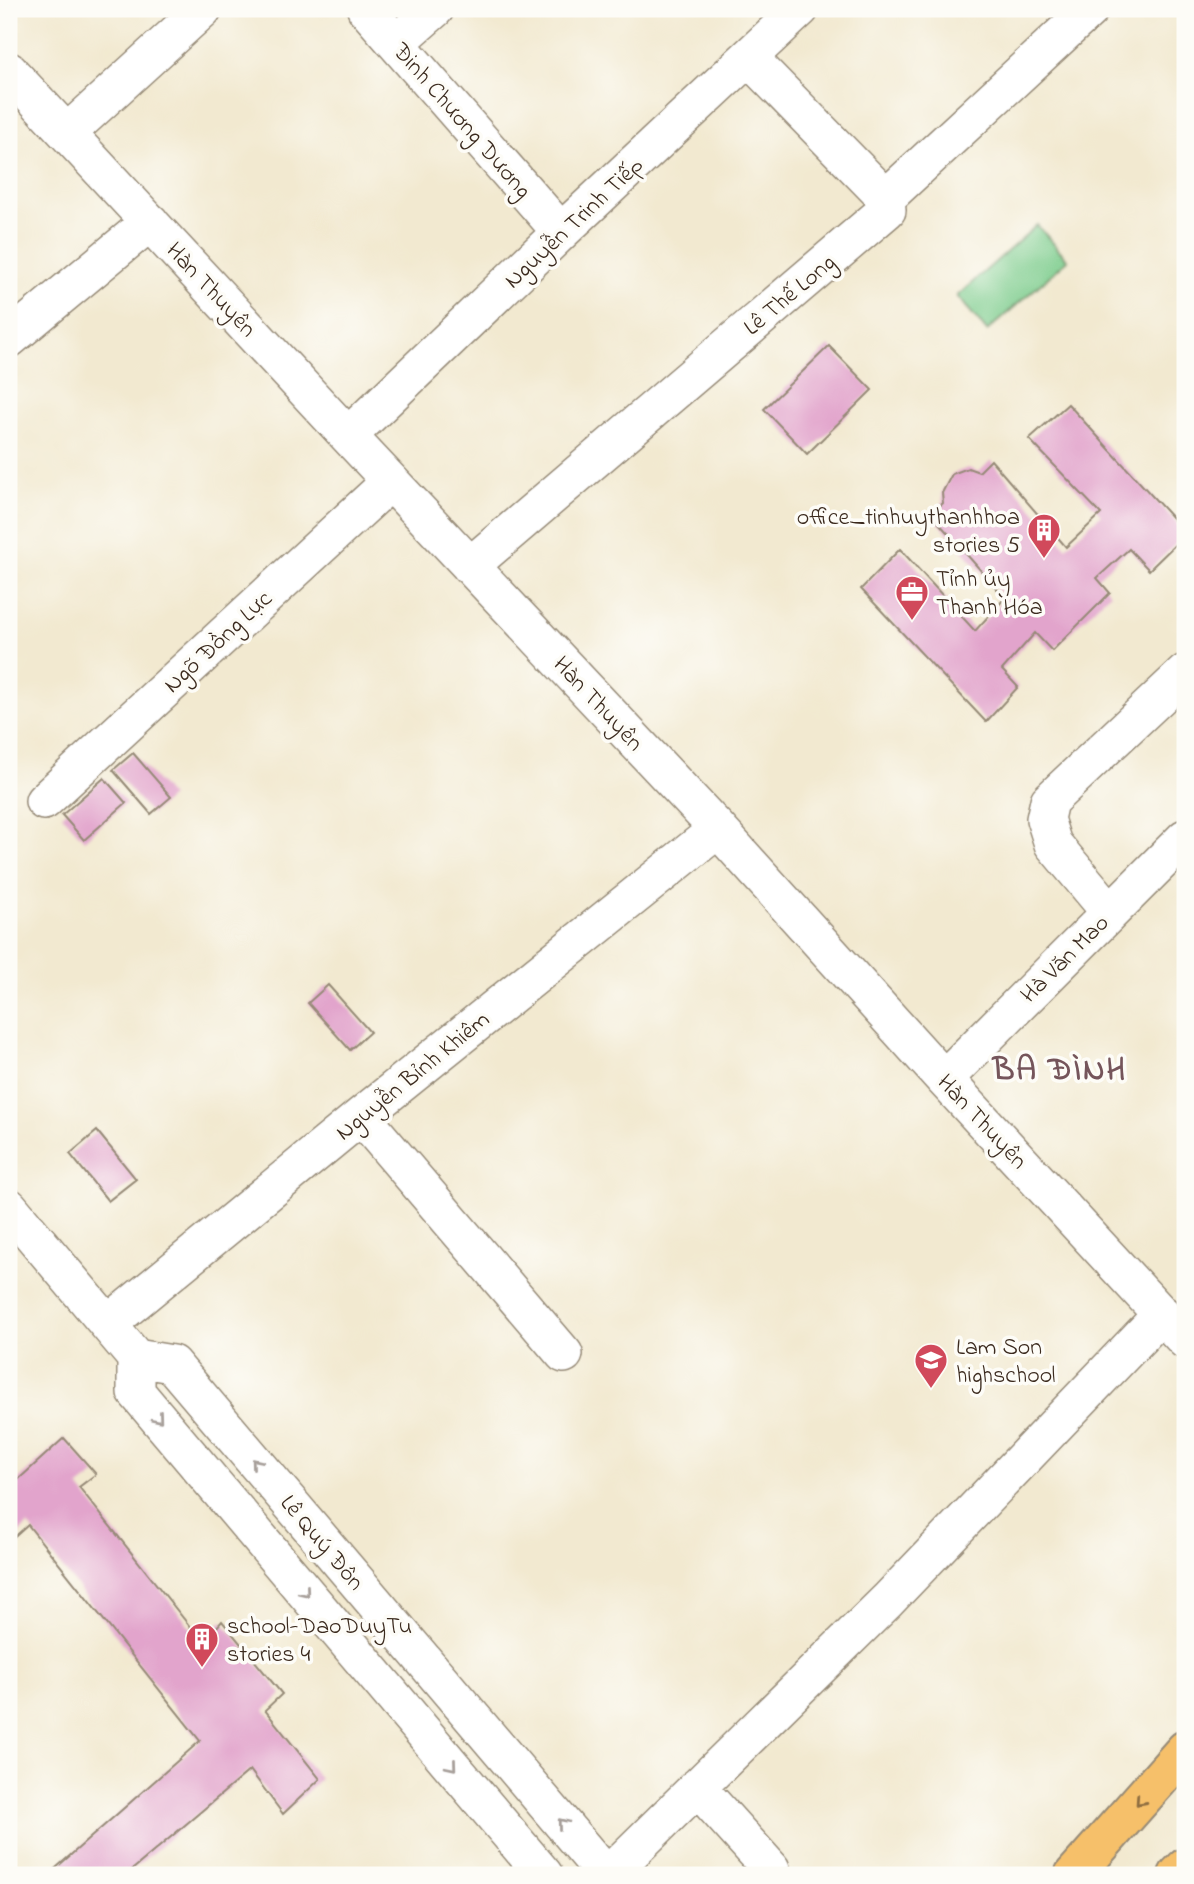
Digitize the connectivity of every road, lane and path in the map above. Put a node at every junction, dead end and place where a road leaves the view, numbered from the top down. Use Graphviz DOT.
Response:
graph roads {
  1 [pos="203,9"];
  2 [pos="366,9"];
  3 [pos="435,9"];
  4 [pos="800,9"];
  5 [pos="1090,9"];
  6 [pos="396,43"];
  7 [pos="750,58"];
  8 [pos="9,71"];
  9 [pos="67,133"];
  10 [pos="886,198"];
  11 [pos="150,222"];
  12 [pos="561,232"];
  13 [pos="9,338"];
  14 [pos="348,436"];
  15 [pos="390,482"];
  16 [pos="470,566"];
  17 [pos="1185,673"];
  18 [pos="44,801"];
  19 [pos="718,830"];
  20 [pos="1185,838"];
  21 [pos="1110,912"];
  22 [pos="944,1079"];
  23 [pos="361,1116"];
  24 [pos="9,1207"];
  25 [pos="108,1324"];
  26 [pos="1174,1327"];
  27 [pos="564,1354"];
  28 [pos="136,1358"];
  29 [pos="1185,1750"];
  30 [pos="697,1787"];
  31 [pos="1185,1868"];
  32 [pos="544,1875"];
  33 [pos="607,1875"];
  34 [pos="764,1875"];
  35 [pos="1074,1875"];
  36 [pos="1178,1875"];
  1 -- 9 [label="street"];
  2 -- 6 [label="street, Đinh Chương Dương"];
  3 -- 6 [label="street"];
  4 -- 7 [label="street, Nguyễn Trinh Tiếp"];
  5 -- 10 [label="street, Lê Thế Long"];
  6 -- 12 [label="street, Đinh Chương Dương"];
  7 -- 10 [label="street"];
  7 -- 12 [label="street, Nguyễn Trinh Tiếp"];
  8 -- 9 [label="street, Hàn Thuyên"];
  9 -- 11 [label="street, Hàn Thuyên"];
  10 -- 16 [label="street, Lê Thế Long"];
  11 -- 13 [label="street"];
  11 -- 14 [label="street, Hàn Thuyên"];
  12 -- 14 [label="street, Nguyễn Trinh Tiếp"];
  14 -- 15 [label="street, Hàn Thuyên"];
  15 -- 16 [label="street, Hàn Thuyên"];
  15 -- 18 [label="street, Ngõ Đồng Lực"];
  16 -- 19 [label="street, Hàn Thuyên"];
  17 -- 21 [label="street"];
  19 -- 22 [label="street, Hàn Thuyên"];
  19 -- 23 [label="street, Nguyễn Bỉnh Khiêm"];
  20 -- 21 [label="street, Hà Văn Mao"];
  21 -- 22 [label="street, Hà Văn Mao"];
  22 -- 26 [label="street, Hàn Thuyên"];
  23 -- 25 [label="street, Nguyễn Bỉnh Khiêm"];
  23 -- 27 [label="street"];
  24 -- 25 [label="street"];
  25 -- 28 [label="street"];
  26 -- 30 [label="street"];
  28 -- 32 [label="street, Lê Quý Đôn, one-way"];
  33 -- 28 [label="street, Lê Quý Đôn, one-way"];
  29 -- 35 [label="highway, one-way"];
  30 -- 33 [label="street"];
  30 -- 34 [label="street"];
  31 -- 36 [label="highway"];
}
